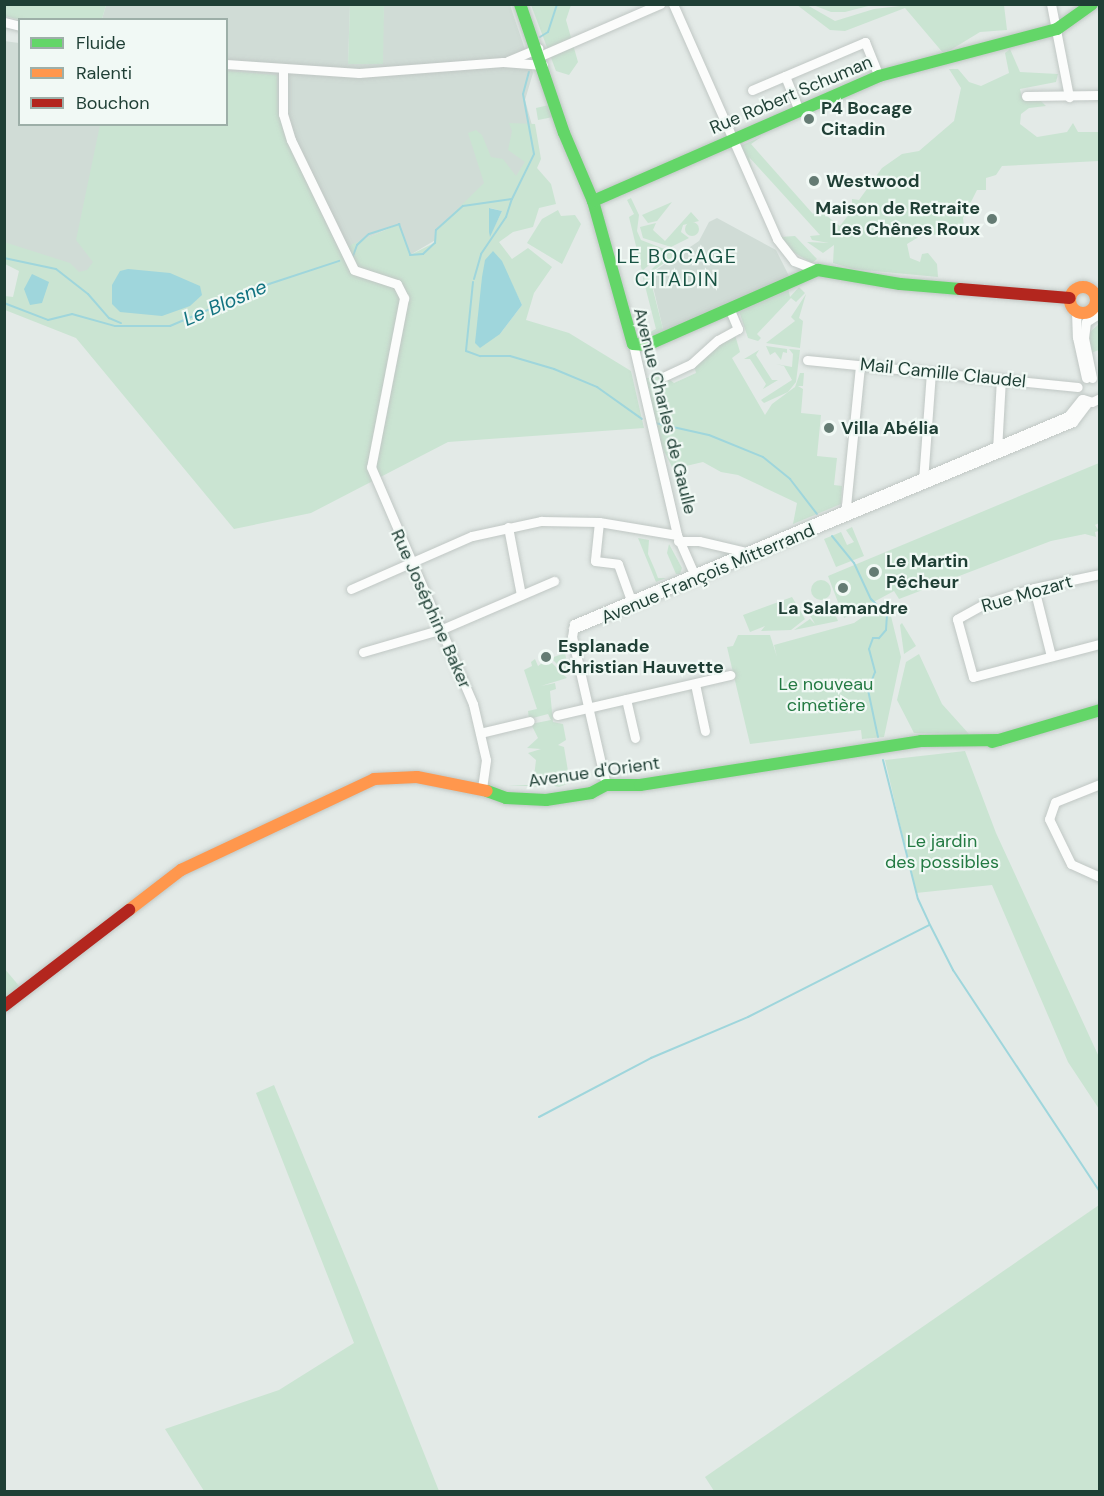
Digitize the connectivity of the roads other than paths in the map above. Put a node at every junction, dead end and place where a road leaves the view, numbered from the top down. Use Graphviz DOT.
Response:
graph roads {
  1 [pos="520,4"];
  2 [pos="660,4"];
  3 [pos="673,4"];
  4 [pos="1051,4"];
  5 [pos="1092,4"];
  6 [pos="1057,29"];
  7 [pos="540,56"];
  8 [pos="503,62"];
  9 [pos="228,64"];
  10 [pos="283,69"];
  11 [pos="785,76"];
  12 [pos="879,76"];
  13 [pos="752,90"];
  14 [pos="1100,95"];
  15 [pos="1026,96"];
  16 [pos="1069,97"];
  17 [pos="799,110"];
  18 [pos="733,140"];
  19 [pos="593,201"];
  20 [pos="818,270"];
  21 [pos="1070,298"];
  22 [pos="1098,304"];
  23 [pos="729,308"];
  24 [pos="1076,311"];
  25 [pos="633,344"];
  26 [pos="807,360"];
  27 [pos="860,365"];
  28 [pos="931,372"];
  29 [pos="664,376"];
  30 [pos="1001,379"];
  31 [pos="1093,379"];
  32 [pos="1078,387"];
  33 [pos="1100,398"];
  34 [pos="1085,400"];
  35 [pos="996,449"];
  36 [pos="922,481"];
  37 [pos="848,512"];
  38 [pos="598,522"];
  39 [pos="508,527"];
  40 [pos="677,538"];
  41 [pos="748,554"];
  42 [pos="411,562"];
  43 [pos="1100,574"];
  44 [pos="695,576"];
  45 [pos="554,581"];
  46 [pos="1034,588"];
  47 [pos="351,589"];
  48 [pos="521,596"];
  49 [pos="632,602"];
  50 [pos="442,629"];
  51 [pos="1100,644"];
  52 [pos="363,652"];
  53 [pos="1052,656"];
  54 [pos="729,675"];
  55 [pos="695,684"];
  56 [pos="626,699"];
  57 [pos="588,708"];
  58 [pos="1100,710"];
  59 [pos="557,715"];
  60 [pos="530,721"];
  61 [pos="705,731"];
  62 [pos="480,733"];
  63 [pos="635,738"];
  64 [pos="1100,784"];
  65 [pos="606,785"];
  66 [pos="482,789"];
  67 [pos="1100,877"];
  68 [pos="4,1006"];
  1 -- 7 [label="street, Avenue Charles de Gaulle"];
  2 -- 7 [label="street"];
  3 -- 18 [label="street"];
  4 -- 6 [label="street"];
  5 -- 6 [label="street, Rue Robert Schuman"];
  6 -- 12 [label="street, Rue Robert Schuman"];
  6 -- 16 [label="street"];
  7 -- 8 [label="street"];
  7 -- 8 [label="street"];
  7 -- 19 [label="street, Avenue Charles de Gaulle"];
  8 -- 10 [label="street"];
  9 -- 10 [label="street"];
  10 -- 42 [label="street, Rue Joséphine Baker"];
  11 -- 12 [label="street"];
  11 -- 13 [label="street"];
  11 -- 17 [label="street"];
  12 -- 17 [label="street, Rue Robert Schuman"];
  14 -- 16 [label="street"];
  15 -- 16 [label="street"];
  17 -- 18 [label="street, Rue Robert Schuman"];
  18 -- 19 [label="street, Rue Robert Schuman"];
  18 -- 20 [label="street"];
  19 -- 25 [label="street, Avenue Charles de Gaulle"];
  20 -- 21 [label="street"];
  20 -- 23 [label="street"];
  21 -- 22 [label="street"];
  21 -- 24 [label="street"];
  22 -- 24 [label="street"];
  22 -- 31 [label="street"];
  23 -- 25 [label="street"];
  23 -- 29 [label="street"];
  24 -- 31 [label="street"];
  25 -- 40 [label="street, Avenue Charles de Gaulle"];
  26 -- 27 [label="street, Mail Camille Claudel"];
  27 -- 28 [label="street, Mail Camille Claudel"];
  27 -- 37 [label="street"];
  28 -- 30 [label="street, Mail Camille Claudel"];
  28 -- 36 [label="street"];
  30 -- 32 [label="street, Mail Camille Claudel"];
  30 -- 35 [label="street"];
  31 -- 32 [label="street"];
  32 -- 34 [label="street"];
  33 -- 34 [label="street"];
  34 -- 35 [label="street, Avenue François Mitterrand"];
  35 -- 36 [label="street, Avenue François Mitterrand"];
  36 -- 37 [label="street, Avenue François Mitterrand"];
  37 -- 41 [label="street, Avenue François Mitterrand"];
  38 -- 39 [label="street"];
  38 -- 40 [label="street"];
  38 -- 49 [label="street"];
  39 -- 42 [label="street"];
  39 -- 48 [label="street"];
  40 -- 41 [label="street"];
  40 -- 44 [label="street, Avenue Charles de Gaulle"];
  41 -- 44 [label="street, Avenue François Mitterrand"];
  42 -- 47 [label="street"];
  42 -- 50 [label="street, Rue Joséphine Baker"];
  43 -- 46 [label="street, Rue Mozart"];
  44 -- 49 [label="street, Avenue François Mitterrand"];
  45 -- 48 [label="street"];
  46 -- 53 [label="street"];
  46 -- 53 [label="street, Rue Mozart"];
  48 -- 50 [label="street"];
  49 -- 57 [label="street, Avenue François Mitterrand"];
  50 -- 52 [label="street"];
  50 -- 62 [label="street, Rue Joséphine Baker"];
  51 -- 53 [label="street"];
  54 -- 55 [label="street"];
  55 -- 56 [label="street"];
  55 -- 61 [label="street"];
  56 -- 57 [label="street"];
  56 -- 63 [label="street"];
  57 -- 59 [label="street"];
  57 -- 65 [label="street"];
  58 -- 65 [label="street, Avenue d'Orient"];
  60 -- 62 [label="street"];
  62 -- 66 [label="street, Rue Joséphine Baker"];
  64 -- 67 [label="street"];
  65 -- 66 [label="street, Avenue d'Orient"];
  66 -- 68 [label="street, Avenue d'Orient"];
}
